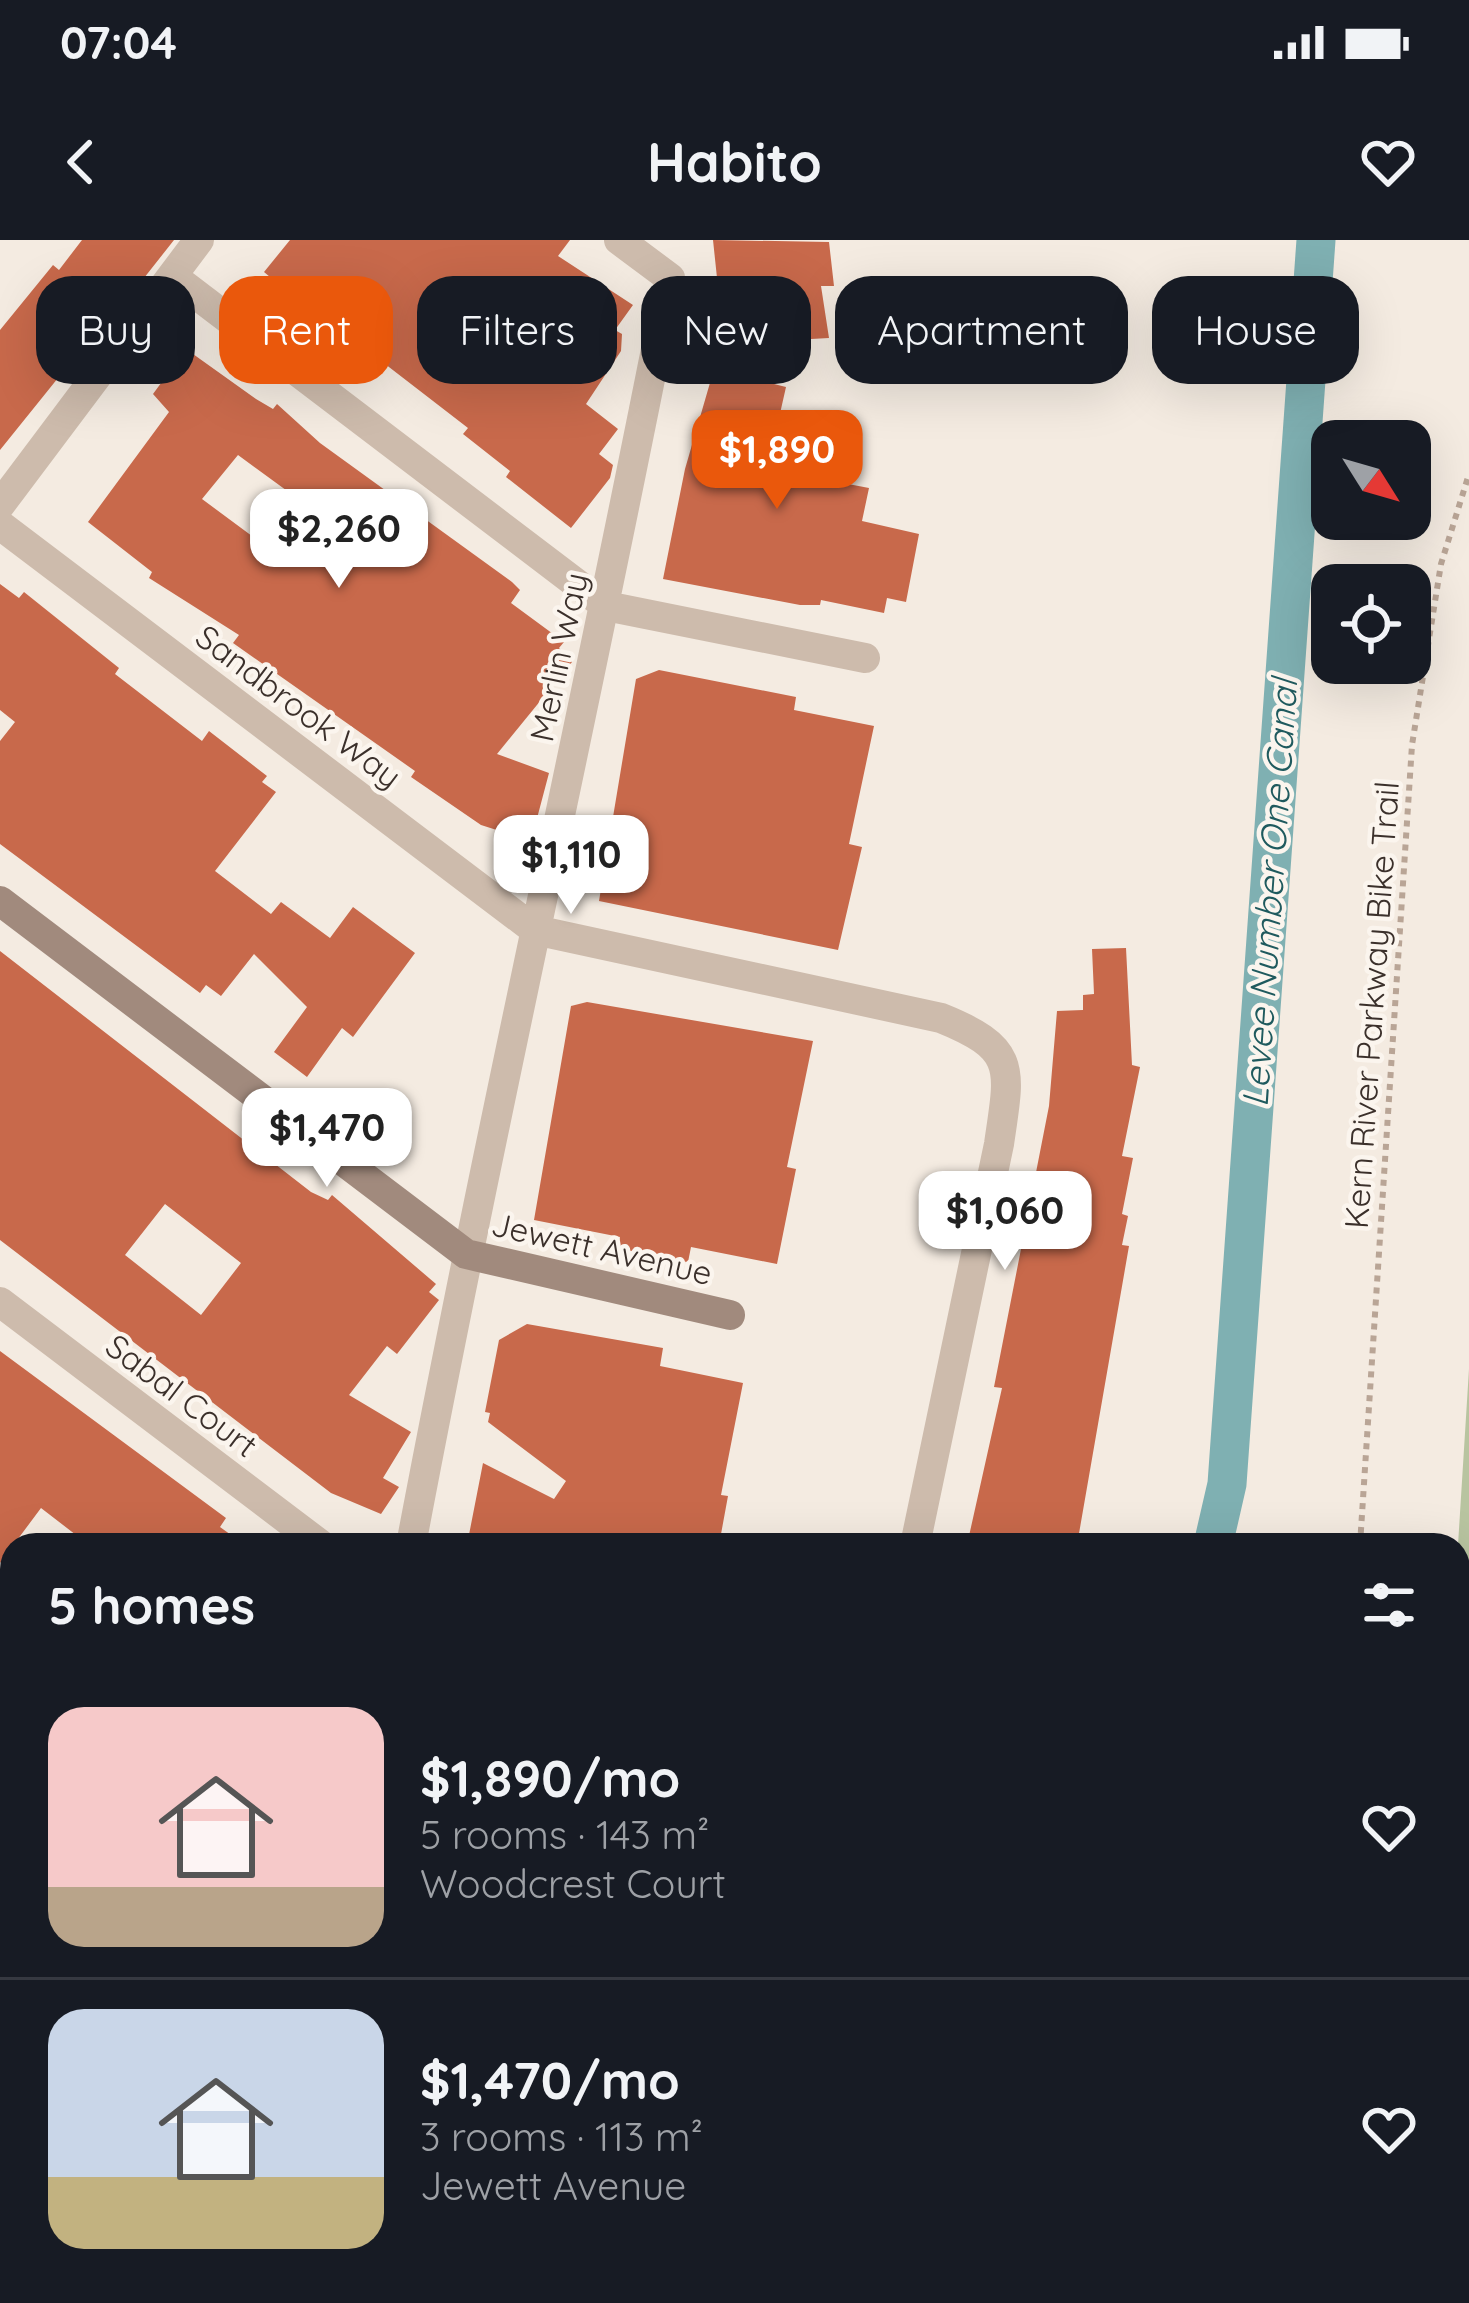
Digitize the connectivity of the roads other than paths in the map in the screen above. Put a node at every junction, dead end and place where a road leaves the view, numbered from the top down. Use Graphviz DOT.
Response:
graph roads {
  1 [pos="200,240"];
  2 [pos="619,240"];
  3 [pos="172,276"];
  4 [pos="195,294"];
  5 [pos="91,384"];
  6 [pos="0,505"];
  7 [pos="0,525"];
  8 [pos="606,607"];
  9 [pos="865,658"];
  10 [pos="0,901"];
  11 [pos="535,929"];
  12 [pos="466,1254"];
  13 [pos="0,1302"];
  14 [pos="730,1315"];
  15 [pos="304,1533"];
  16 [pos="413,1533"];
  17 [pos="917,1533"];
  1 -- 3 [label="street"];
  2 -- 8 [label="street, Merlin Way"];
  4 -- 8 [label="street"];
  5 -- 6 [label="street"];
  7 -- 11 [label="street, Sandbrook Way"];
  8 -- 9 [label="street"];
  8 -- 11 [label="street, Merlin Way"];
  10 -- 12 [label="street, Jewett Avenue"];
  11 -- 12 [label="street, Merlin Way"];
  11 -- 17 [label="street, Sandbrook Way"];
  12 -- 14 [label="street, Jewett Avenue"];
  12 -- 16 [label="street, Merlin Way"];
  13 -- 15 [label="street, Sabal Court"];
}
